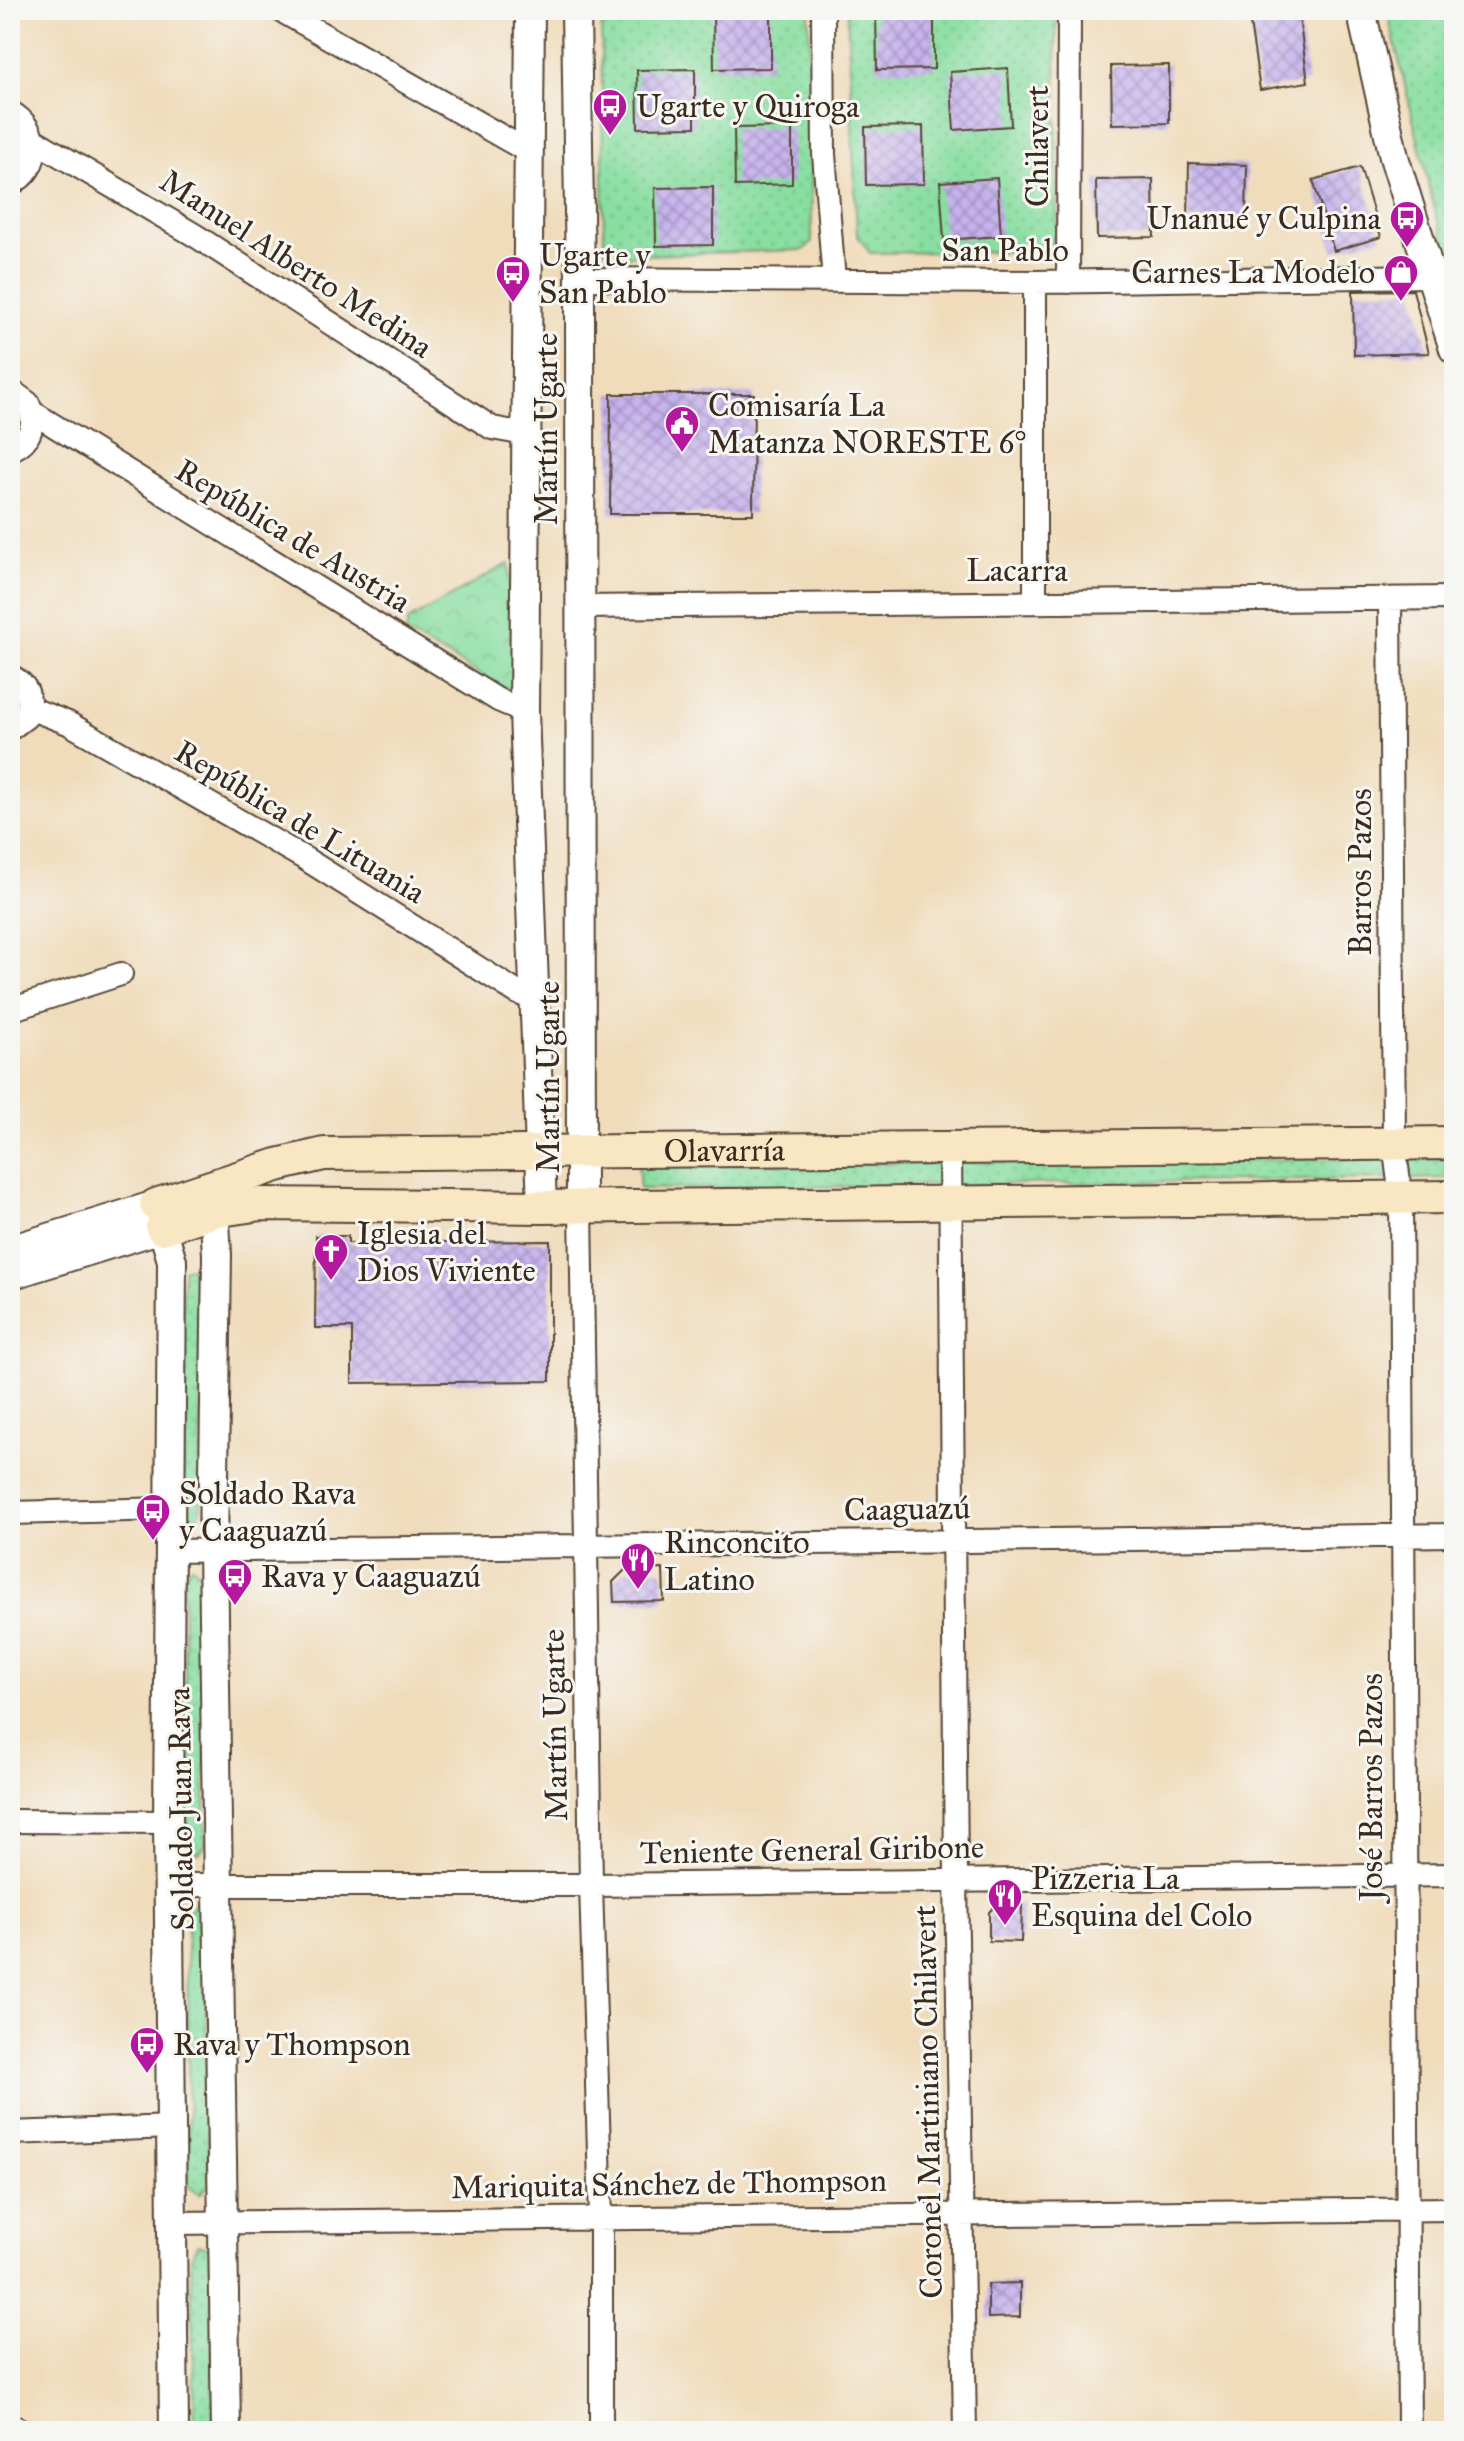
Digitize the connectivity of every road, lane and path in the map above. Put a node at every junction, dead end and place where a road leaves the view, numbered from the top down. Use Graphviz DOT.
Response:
graph roads {
  1 [pos="280,10"];
  2 [pos="530,10"];
  3 [pos="576,10"];
  4 [pos="823,10"];
  5 [pos="1069,10"];
  6 [pos="1361,10"];
  7 [pos="10,112"];
  8 [pos="34,140"];
  9 [pos="529,152"];
  10 [pos="10,184"];
  11 [pos="1431,276"];
  12 [pos="580,279"];
  13 [pos="834,281"];
  14 [pos="1035,282"];
  15 [pos="1068,282"];
  16 [pos="1454,349"];
  17 [pos="10,390"];
  18 [pos="32,412"];
  19 [pos="525,434"];
  20 [pos="10,450"];
  21 [pos="1454,598"];
  22 [pos="1390,600"];
  23 [pos="1035,601"];
  24 [pos="580,607"];
  25 [pos="10,676"];
  26 [pos="29,708"];
  27 [pos="524,711"];
  28 [pos="10,729"];
  29 [pos="121,974"];
  30 [pos="534,999"];
  31 [pos="10,1010"];
  32 [pos="1394,1143"];
  33 [pos="1454,1143"];
  34 [pos="950,1148"];
  35 [pos="539,1153"];
  36 [pos="583,1153"];
  37 [pos="1454,1197"];
  38 [pos="1401,1198"];
  39 [pos="213,1199"];
  40 [pos="951,1202"];
  41 [pos="581,1206"];
  42 [pos="542,1207"];
  43 [pos="159,1217"];
  44 [pos="10,1250"];
  45 [pos="10,1275"];
  46 [pos="169,1509"];
  47 [pos="10,1513"];
  48 [pos="1454,1535"];
  49 [pos="1401,1536"];
  50 [pos="955,1540"];
  51 [pos="587,1545"];
  52 [pos="213,1550"];
  53 [pos="170,1551"];
  54 [pos="10,1821"];
  55 [pos="168,1822"];
  56 [pos="1403,1875"];
  57 [pos="1454,1875"];
  58 [pos="956,1879"];
  59 [pos="171,1885"];
  60 [pos="591,1885"];
  61 [pos="216,1886"];
  62 [pos="173,2127"];
  63 [pos="10,2133"];
  64 [pos="1407,2209"];
  65 [pos="1454,2209"];
  66 [pos="963,2212"];
  67 [pos="601,2218"];
  68 [pos="221,2222"];
  69 [pos="173,2223"];
  70 [pos="10,2425"];
  71 [pos="23,2431"];
  72 [pos="174,2431"];
  73 [pos="226,2431"];
  74 [pos="601,2431"];
  75 [pos="965,2431"];
  76 [pos="1409,2431"];
  1 -- 9 [label="street"];
  2 -- 9 [label="street, Martín Ugarte"];
  3 -- 12 [label="street, Martín Ugarte"];
  4 -- 13 [label="street"];
  5 -- 15 [label="street, Chilavert"];
  6 -- 11 [label="street"];
  7 -- 8 [label="street, Manuel Alberto Medina"];
  8 -- 10 [label="street"];
  8 -- 19 [label="street, Manuel Alberto Medina"];
  9 -- 19 [label="street, Martín Ugarte"];
  11 -- 15 [label="street, San Pablo"];
  11 -- 16 [label="street"];
  12 -- 13 [label="street, San Pablo"];
  12 -- 24 [label="street, Martín Ugarte"];
  13 -- 14 [label="street, San Pablo"];
  14 -- 15 [label="street, San Pablo"];
  14 -- 23 [label="street"];
  17 -- 18 [label="street, República de Austria"];
  18 -- 20 [label="street"];
  18 -- 27 [label="street, República de Austria"];
  19 -- 27 [label="street, Martín Ugarte"];
  21 -- 22 [label="street, Lacarra"];
  22 -- 23 [label="street, Lacarra"];
  22 -- 32 [label="street, Barros Pazos"];
  23 -- 24 [label="street, Lacarra"];
  24 -- 36 [label="street, Martín Ugarte"];
  25 -- 26 [label="street"];
  26 -- 28 [label="street"];
  26 -- 30 [label="street, República de Lituania"];
  27 -- 30 [label="street, Martín Ugarte"];
  29 -- 31 [label="street"];
  30 -- 35 [label="street, Martín Ugarte"];
  32 -- 33 [label="main road, Olavarría"];
  32 -- 34 [label="main road, Olavarría"];
  32 -- 38 [label="street, José Barros Pazos"];
  34 -- 36 [label="main road, Olavarría"];
  34 -- 40 [label="street, Coronel Martiniano Chilavert"];
  35 -- 36 [label="main road, Olavarría"];
  35 -- 39 [label="main road, Olavarría"];
  35 -- 42 [label="street, Martín Ugarte"];
  36 -- 41 [label="street, Martín Ugarte"];
  37 -- 38 [label="main road, Olavarría"];
  38 -- 40 [label="main road, Olavarría"];
  38 -- 49 [label="street, José Barros Pazos"];
  39 -- 42 [label="main road, Olavarría"];
  39 -- 43 [label="main road, Olavarría"];
  39 -- 52 [label="street, Soldado Juan Rava"];
  40 -- 41 [label="main road, Olavarría"];
  40 -- 50 [label="street, Coronel Martiniano Chilavert"];
  41 -- 42 [label="main road, Olavarría"];
  41 -- 51 [label="street, Martín Ugarte"];
  43 -- 44 [label="street, Olavarría"];
  43 -- 45 [label="street, Olavarría"];
  43 -- 46 [label="street, Soldado Juan Rava"];
  46 -- 47 [label="street"];
  46 -- 53 [label="street, Soldado Juan Rava"];
  48 -- 49 [label="street, Caaguazú"];
  49 -- 50 [label="street, Caaguazú"];
  49 -- 56 [label="street, José Barros Pazos"];
  50 -- 51 [label="street, Caaguazú"];
  50 -- 58 [label="street, Coronel Martiniano Chilavert"];
  51 -- 52 [label="street, Caaguazú"];
  51 -- 60 [label="street, Martín Ugarte"];
  52 -- 53 [label="street, Caaguazú"];
  52 -- 61 [label="street, Soldado Juan Rava"];
  53 -- 55 [label="street, Soldado Juan Rava"];
  54 -- 55 [label="street"];
  55 -- 59 [label="street, Soldado Juan Rava"];
  56 -- 57 [label="street, Teniente General Giribone"];
  56 -- 58 [label="street, Teniente General Giribone"];
  56 -- 64 [label="street, José Barros Pazos"];
  58 -- 60 [label="street, Teniente General Giribone"];
  58 -- 66 [label="street, Coronel Martiniano Chilavert"];
  59 -- 61 [label="street, Teniente General Giribone"];
  59 -- 62 [label="street, Soldado Juan Rava"];
  60 -- 61 [label="street, Teniente General Giribone"];
  60 -- 67 [label="street, Martín Ugarte"];
  61 -- 68 [label="street, Soldado Juan Rava"];
  62 -- 63 [label="street"];
  62 -- 69 [label="street, Soldado Juan Rava"];
  64 -- 65 [label="street, Mariquita Sánchez de Thompson"];
  64 -- 66 [label="street, Mariquita Sánchez de Thompson"];
  64 -- 76 [label="street, José Barros Pazos"];
  66 -- 67 [label="street, Mariquita Sánchez de Thompson"];
  66 -- 75 [label="street, Coronel Martiniano Chilavert"];
  67 -- 68 [label="street, Mariquita Sánchez de Thompson"];
  67 -- 74 [label="street, Martín Ugarte"];
  68 -- 69 [label="street, Mariquita Sánchez de Thompson"];
  68 -- 73 [label="street, Soldado Juan Rava"];
  69 -- 72 [label="street, Soldado Juan Rava"];
  70 -- 71 [label="street"];
}
